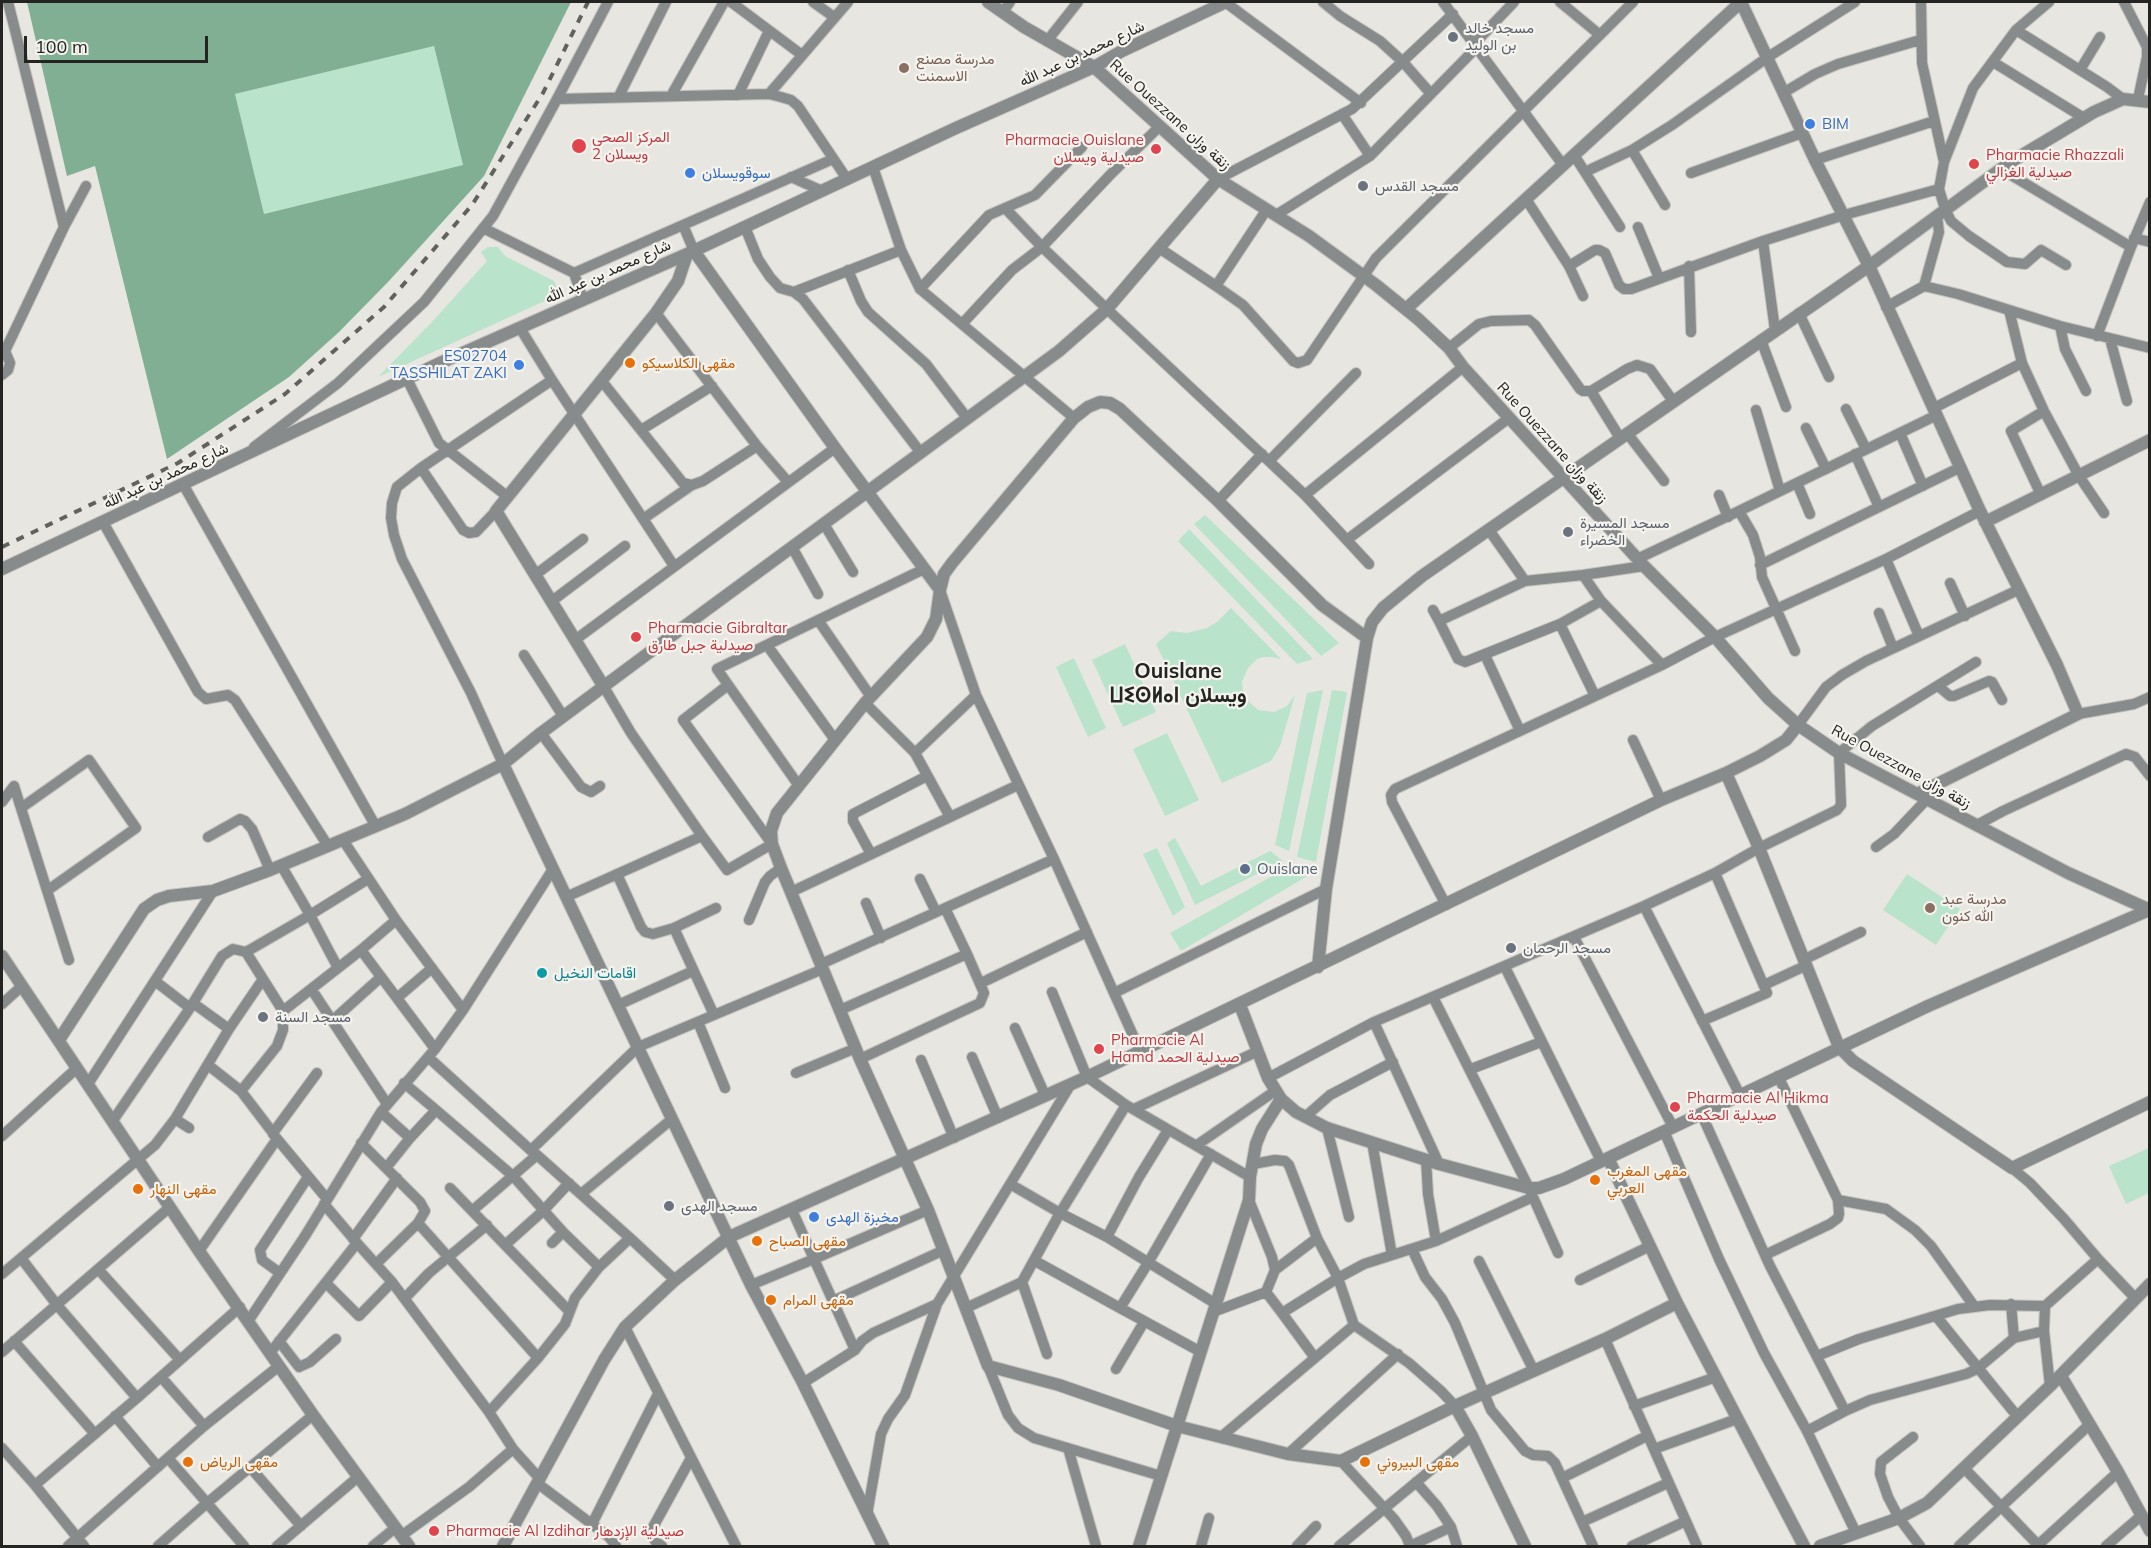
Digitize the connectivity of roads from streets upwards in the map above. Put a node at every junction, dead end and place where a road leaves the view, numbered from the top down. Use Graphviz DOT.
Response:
graph roads {
  1 [pos="8,2"];
  2 [pos="608,2"];
  3 [pos="666,2"];
  4 [pos="723,2"];
  5 [pos="731,2"];
  6 [pos="813,2"];
  7 [pos="848,2"];
  8 [pos="988,2"];
  9 [pos="1078,2"];
  10 [pos="1226,2"];
  11 [pos="1323,2"];
  12 [pos="1443,2"];
  13 [pos="1514,2"];
  14 [pos="1560,2"];
  15 [pos="1633,2"];
  16 [pos="1741,2"];
  17 [pos="1855,2"];
  18 [pos="1921,2"];
  19 [pos="2049,2"];
  20 [pos="2124,2"];
  21 [pos="1006,7"];
  22 [pos="1453,14"];
  23 [pos="834,17"];
  24 [pos="2016,30"];
  25 [pos="769,31"];
  26 [pos="1600,35"];
  27 [pos="2100,38"];
  28 [pos="1920,40"];
  29 [pos="1047,41"];
  30 [pos="1475,46"];
  31 [pos="802,55"];
  32 [pos="1767,57"];
  33 [pos="1403,62"];
  34 [pos="1993,62"];
  35 [pos="1094,67"];
  36 [pos="2080,70"];
  37 [pos="1783,93"];
  38 [pos="768,94"];
  39 [pos="1431,94"];
  40 [pos="738,95"];
  41 [pos="619,96"];
  42 [pos="671,96"];
  43 [pos="557,99"];
  44 [pos="2123,99"];
  45 [pos="2144,100"];
  46 [pos="1361,103"];
  47 [pos="1522,111"];
  48 [pos="1342,114"];
  49 [pos="2084,118"];
  50 [pos="1934,121"];
  51 [pos="1160,126"];
  52 [pos="1802,134"];
  53 [pos="1083,147"];
  54 [pos="1632,150"];
  55 [pos="1574,155"];
  56 [pos="1370,156"];
  57 [pos="833,159"];
  58 [pos="1815,160"];
  59 [pos="1944,162"];
  60 [pos="1563,165"];
  61 [pos="873,166"];
  62 [pos="2001,169"];
  63 [pos="1585,172"];
  64 [pos="1691,172"];
  65 [pos="791,177"];
  66 [pos="847,179"];
  67 [pos="1218,179"];
  68 [pos="86,186"];
  69 [pos="1939,189"];
  70 [pos="820,190"];
  71 [pos="1526,199"];
  72 [pos="2150,202"];
  73 [pos="1665,205"];
  74 [pos="1005,208"];
  75 [pos="1271,212"];
  76 [pos="1941,212"];
  77 [pos="1844,214"];
  78 [pos="683,225"];
  79 [pos="64,227"];
  80 [pos="745,227"];
  81 [pos="1620,227"];
  82 [pos="1638,227"];
  83 [pos="483,228"];
  84 [pos="1763,240"];
  85 [pos="2150,242"];
  86 [pos="2132,243"];
  87 [pos="1042,247"];
  88 [pos="1159,248"];
  89 [pos="901,250"];
  90 [pos="690,252"];
  91 [pos="2066,265"];
  92 [pos="1569,266"];
  93 [pos="1689,266"];
  94 [pos="1869,266"];
  95 [pos="848,270"];
  96 [pos="574,273"];
  97 [pos="1364,276"];
  98 [pos="1659,278"];
  99 [pos="1216,286"];
  100 [pos="1924,286"];
  101 [pos="920,289"];
  102 [pos="794,292"];
  103 [pos="1583,296"];
  104 [pos="583,300"];
  105 [pos="1886,307"];
  106 [pos="1107,309"];
  107 [pos="1406,309"];
  108 [pos="2009,310"];
  109 [pos="656,313"];
  110 [pos="1799,313"];
  111 [pos="962,324"];
  112 [pos="2060,326"];
  113 [pos="520,328"];
  114 [pos="1775,330"];
  115 [pos="1691,332"];
  116 [pos="2097,336"];
  117 [pos="2110,339"];
  118 [pos="1761,340"];
  119 [pos="1449,348"];
  120 [pos="2150,348"];
  121 [pos="3,350"];
  122 [pos="2022,363"];
  123 [pos="1462,367"];
  124 [pos="1356,373"];
  125 [pos="2,375"];
  126 [pos="1026,377"];
  127 [pos="1828,377"];
  128 [pos="407,379"];
  129 [pos="552,380"];
  130 [pos="601,380"];
  131 [pos="712,386"];
  132 [pos="1591,391"];
  133 [pos="2086,392"];
  134 [pos="1673,401"];
  135 [pos="2127,401"];
  136 [pos="1786,407"];
  137 [pos="1846,409"];
  138 [pos="1756,410"];
  139 [pos="1935,411"];
  140 [pos="2044,411"];
  141 [pos="574,415"];
  142 [pos="967,418"];
  143 [pos="1074,418"];
  144 [pos="1509,418"];
  145 [pos="1806,428"];
  146 [pos="641,430"];
  147 [pos="1900,433"];
  148 [pos="1624,436"];
  149 [pos="2150,440"];
  150 [pos="757,446"];
  151 [pos="835,448"];
  152 [pos="1866,449"];
  153 [pos="447,450"];
  154 [pos="921,453"];
  155 [pos="1855,454"];
  156 [pos="242,456"];
  157 [pos="1265,457"];
  158 [pos="420,468"];
  159 [pos="1961,468"];
  160 [pos="1826,469"];
  161 [pos="2079,476"];
  162 [pos="1563,478"];
  163 [pos="1664,481"];
  164 [pos="788,483"];
  165 [pos="1797,483"];
  166 [pos="183,484"];
  167 [pos="692,485"];
  168 [pos="1923,486"];
  169 [pos="1780,491"];
  170 [pos="868,492"];
  171 [pos="1305,495"];
  172 [pos="1719,495"];
  173 [pos="2041,495"];
  174 [pos="508,497"];
  175 [pos="1218,501"];
  176 [pos="1879,507"];
  177 [pos="496,511"];
  178 [pos="1740,511"];
  179 [pos="2104,513"];
  180 [pos="1810,514"];
  181 [pos="1728,517"];
  182 [pos="1983,517"];
  183 [pos="643,519"];
  184 [pos="103,522"];
  185 [pos="824,524"];
  186 [pos="1489,530"];
  187 [pos="583,539"];
  188 [pos="1347,539"];
  189 [pos="625,546"];
  190 [pos="792,547"];
  191 [pos="1886,559"];
  192 [pos="1641,563"];
  193 [pos="1369,564"];
  194 [pos="1760,565"];
  195 [pos="674,566"];
  196 [pos="2,569"];
  197 [pos="924,569"];
  198 [pos="854,572"];
  199 [pos="535,575"];
  200 [pos="1583,575"];
  201 [pos="1526,581"];
  202 [pos="1950,583"];
  203 [pos="939,590"];
  204 [pos="2018,590"];
  205 [pos="818,594"];
  206 [pos="552,601"];
  207 [pos="1601,601"];
  208 [pos="1776,609"];
  209 [pos="1433,610"];
  210 [pos="1879,613"];
  211 [pos="1965,616"];
  212 [pos="818,620"];
  213 [pos="1439,621"];
  214 [pos="1560,624"];
  215 [pos="1919,636"];
  216 [pos="1715,637"];
  217 [pos="1367,638"];
  218 [pos="574,640"];
  219 [pos="766,645"];
  220 [pos="1893,648"];
  221 [pos="1795,651"];
  222 [pos="524,655"];
  223 [pos="1485,655"];
  224 [pos="1976,662"];
  225 [pos="1662,665"];
  226 [pos="728,685"];
  227 [pos="1938,686"];
  228 [pos="604,687"];
  229 [pos="976,695"];
  230 [pos="1595,696"];
  231 [pos="2150,697"];
  232 [pos="868,700"];
  233 [pos="2002,700"];
  234 [pos="2078,714"];
  235 [pos="563,716"];
  236 [pos="1798,725"];
  237 [pos="1521,731"];
  238 [pos="542,732"];
  239 [pos="835,740"];
  240 [pos="1633,740"];
  241 [pos="915,753"];
  242 [pos="1839,753"];
  243 [pos="503,764"];
  244 [pos="1726,773"];
  245 [pos="927,776"];
  246 [pos="2150,776"];
  247 [pos="1018,785"];
  248 [pos="600,786"];
  249 [pos="799,786"];
  250 [pos="1922,796"];
  251 [pos="1661,800"];
  252 [pos="2,802"];
  253 [pos="21,808"];
  254 [pos="950,817"];
  255 [pos="375,825"];
  256 [pos="1977,825"];
  257 [pos="702,836"];
  258 [pos="208,837"];
  259 [pos="343,840"];
  260 [pos="772,844"];
  261 [pos="328,846"];
  262 [pos="1876,847"];
  263 [pos="1759,848"];
  264 [pos="871,854"];
  265 [pos="1054,859"];
  266 [pos="276,867"];
  267 [pos="781,868"];
  268 [pos="553,869"];
  269 [pos="1715,873"];
  270 [pos="617,874"];
  271 [pos="368,879"];
  272 [pos="920,879"];
  273 [pos="1326,889"];
  274 [pos="48,890"];
  275 [pos="213,891"];
  276 [pos="791,892"];
  277 [pos="566,897"];
  278 [pos="866,903"];
  279 [pos="1446,905"];
  280 [pos="1644,906"];
  281 [pos="716,908"];
  282 [pos="940,910"];
  283 [pos="2149,910"];
  284 [pos="310,915"];
  285 [pos="396,920"];
  286 [pos="749,920"];
  287 [pos="674,928"];
  288 [pos="1087,932"];
  289 [pos="1861,932"];
  290 [pos="1574,937"];
  291 [pos="881,938"];
  292 [pos="361,950"];
  293 [pos="246,952"];
  294 [pos="967,954"];
  295 [pos="2,956"];
  296 [pos="69,960"];
  297 [pos="1804,963"];
  298 [pos="822,966"];
  299 [pos="1318,967"];
  300 [pos="1505,967"];
  301 [pos="338,968"];
  302 [pos="432,968"];
  303 [pos="693,970"];
  304 [pos="381,977"];
  305 [pos="263,979"];
  306 [pos="155,981"];
  307 [pos="981,983"];
  308 [pos="1764,985"];
  309 [pos="22,986"];
  310 [pos="312,990"];
  311 [pos="1052,992"];
  312 [pos="1114,993"];
  313 [pos="1433,997"];
  314 [pos="397,998"];
  315 [pos="2,1004"];
  316 [pos="618,1005"];
  317 [pos="1240,1005"];
  318 [pos="192,1006"];
  319 [pos="464,1010"];
  320 [pos="840,1010"];
  321 [pos="283,1011"];
  322 [pos="714,1015"];
  323 [pos="333,1021"];
  324 [pos="1702,1021"];
  325 [pos="698,1022"];
  326 [pos="1374,1022"];
  327 [pos="1015,1028"];
  328 [pos="229,1029"];
  329 [pos="59,1040"];
  330 [pos="1541,1042"];
  331 [pos="638,1047"];
  332 [pos="1839,1047"];
  333 [pos="1140,1051"];
  334 [pos="1256,1052"];
  335 [pos="431,1053"];
  336 [pos="858,1054"];
  337 [pos="972,1057"];
  338 [pos="921,1060"];
  339 [pos="1393,1062"];
  340 [pos="208,1065"];
  341 [pos="77,1068"];
  342 [pos="1471,1069"];
  343 [pos="317,1073"];
  344 [pos="796,1073"];
  345 [pos="1778,1076"];
  346 [pos="1087,1077"];
  347 [pos="1268,1078"];
  348 [pos="404,1083"];
  349 [pos="88,1084"];
  350 [pos="1071,1084"];
  351 [pos="725,1088"];
  352 [pos="241,1091"];
  353 [pos="1045,1095"];
  354 [pos="1278,1095"];
  355 [pos="1740,1095"];
  356 [pos="2150,1102"];
  357 [pos="1130,1107"];
  358 [pos="384,1108"];
  359 [pos="436,1110"];
  360 [pos="1701,1113"];
  361 [pos="1305,1117"];
  362 [pos="998,1118"];
  363 [pos="175,1119"];
  364 [pos="672,1119"];
  365 [pos="112,1122"];
  366 [pos="189,1128"];
  367 [pos="1327,1128"];
  368 [pos="1168,1130"];
  369 [pos="1669,1130"];
  370 [pos="2,1136"];
  371 [pos="275,1136"];
  372 [pos="410,1138"];
  373 [pos="954,1138"];
  374 [pos="1372,1142"];
  375 [pos="361,1143"];
  376 [pos="1197,1145"];
  377 [pos="534,1152"];
  378 [pos="1211,1154"];
  379 [pos="906,1159"];
  380 [pos="1605,1159"];
  381 [pos="137,1160"];
  382 [pos="1426,1160"];
  383 [pos="1253,1164"];
  384 [pos="1439,1164"];
  385 [pos="386,1168"];
  386 [pos="2012,1168"];
  387 [pos="513,1176"];
  388 [pos="308,1177"];
  389 [pos="1250,1177"];
  390 [pos="397,1178"];
  391 [pos="569,1184"];
  392 [pos="1010,1184"];
  393 [pos="450,1188"];
  394 [pos="1531,1192"];
  395 [pos="581,1194"];
  396 [pos="1249,1200"];
  397 [pos="1838,1200"];
  398 [pos="326,1202"];
  399 [pos="170,1207"];
  400 [pos="474,1210"];
  401 [pos="543,1210"];
  402 [pos="792,1210"];
  403 [pos="928,1210"];
  404 [pos="1060,1212"];
  405 [pos="1349,1217"];
  406 [pos="418,1223"];
  407 [pos="487,1225"];
  408 [pos="563,1232"];
  409 [pos="729,1237"];
  410 [pos="1107,1237"];
  411 [pos="630,1238"];
  412 [pos="1317,1238"];
  413 [pos="355,1241"];
  414 [pos="1436,1241"];
  415 [pos="552,1243"];
  416 [pos="505,1245"];
  417 [pos="1650,1246"];
  418 [pos="1412,1249"];
  419 [pos="944,1250"];
  420 [pos="200,1251"];
  421 [pos="1558,1253"];
  422 [pos="1392,1256"];
  423 [pos="1765,1256"];
  424 [pos="21,1258"];
  425 [pos="448,1258"];
  426 [pos="814,1259"];
  427 [pos="2098,1259"];
  428 [pos="1035,1261"];
  429 [pos="1479,1261"];
  430 [pos="1148,1263"];
  431 [pos="376,1264"];
  432 [pos="599,1267"];
  433 [pos="98,1269"];
  434 [pos="1275,1270"];
  435 [pos="279,1273"];
  436 [pos="2,1274"];
  437 [pos="954,1276"];
  438 [pos="1338,1278"];
  439 [pos="675,1280"];
  440 [pos="1580,1280"];
  441 [pos="392,1282"];
  442 [pos="1022,1282"];
  443 [pos="326,1283"];
  444 [pos="2150,1284"];
  445 [pos="752,1285"];
  446 [pos="1266,1292"];
  447 [pos="405,1298"];
  448 [pos="2136,1299"];
  449 [pos="833,1301"];
  450 [pos="1677,1303"];
  451 [pos="938,1304"];
  452 [pos="2010,1304"];
  453 [pos="57,1305"];
  454 [pos="1974,1306"];
  455 [pos="2045,1306"];
  456 [pos="240,1307"];
  457 [pos="966,1308"];
  458 [pos="1120,1308"];
  459 [pos="1215,1308"];
  460 [pos="569,1311"];
  461 [pos="1282,1313"];
  462 [pos="1936,1316"];
  463 [pos="249,1320"];
  464 [pos="1144,1322"];
  465 [pos="1354,1325"];
  466 [pos="625,1327"];
  467 [pos="2044,1331"];
  468 [pos="2014,1338"];
  469 [pos="336,1339"];
  470 [pos="1605,1339"];
  471 [pos="15,1341"];
  472 [pos="279,1341"];
  473 [pos="855,1350"];
  474 [pos="2,1352"];
  475 [pos="1201,1352"];
  476 [pos="270,1353"];
  477 [pos="1047,1354"];
  478 [pos="1398,1354"];
  479 [pos="1817,1356"];
  480 [pos="538,1358"];
  481 [pos="1315,1358"];
  482 [pos="180,1360"];
  483 [pos="279,1366"];
  484 [pos="988,1366"];
  485 [pos="1116,1369"];
  486 [pos="1977,1369"];
  487 [pos="1534,1371"];
  488 [pos="2061,1376"];
  489 [pos="161,1377"];
  490 [pos="1716,1377"];
  491 [pos="803,1383"];
  492 [pos="2050,1386"];
  493 [pos="1484,1393"];
  494 [pos="658,1394"];
  495 [pos="137,1398"];
  496 [pos="1455,1406"];
  497 [pos="1634,1406"];
  498 [pos="1845,1411"];
  499 [pos="489,1412"];
  500 [pos="313,1415"];
  501 [pos="115,1416"];
  502 [pos="2017,1416"];
  503 [pos="1737,1419"];
  504 [pos="2090,1424"];
  505 [pos="204,1426"];
  506 [pos="1177,1426"];
  507 [pos="1807,1431"];
  508 [pos="95,1434"];
  509 [pos="1472,1436"];
  510 [pos="1647,1436"];
  511 [pos="1221,1437"];
  512 [pos="1913,1437"];
  513 [pos="2,1448"];
  514 [pos="1068,1448"];
  515 [pos="513,1449"];
  516 [pos="1654,1449"];
  517 [pos="1288,1454"];
  518 [pos="168,1458"];
  519 [pos="691,1458"];
  520 [pos="1341,1461"];
  521 [pos="158,1467"];
  522 [pos="250,1467"];
  523 [pos="1964,1468"];
  524 [pos="2118,1472"];
  525 [pos="1161,1476"];
  526 [pos="358,1477"];
  527 [pos="1562,1478"];
  528 [pos="538,1481"];
  529 [pos="1416,1482"];
  530 [pos="1668,1483"];
  531 [pos="35,1485"];
  532 [pos="207,1503"];
  533 [pos="2002,1507"];
  534 [pos="1386,1509"];
  535 [pos="867,1515"];
  536 [pos="2142,1515"];
  537 [pos="1209,1518"];
  538 [pos="1899,1518"];
  539 [pos="1686,1521"];
  540 [pos="1582,1522"];
  541 [pos="592,1524"];
  542 [pos="301,1526"];
  543 [pos="1316,1526"];
  544 [pos="1451,1527"];
  545 [pos="2150,1531"];
  546 [pos="1856,1533"];
  547 [pos="402,1537"];
  548 [pos="80,1542"];
  549 [pos="878,1543"];
  550 [pos="163,1545"];
  551 [pos="1915,1545"];
  552 [pos="68,1546"];
  553 [pos="244,1546"];
  554 [pos="277,1546"];
  555 [pos="373,1546"];
  556 [pos="503,1546"];
  557 [pos="616,1546"];
  558 [pos="662,1546"];
  559 [pos="736,1546"];
  560 [pos="1096,1546"];
  561 [pos="1139,1546"];
  562 [pos="1201,1546"];
  563 [pos="1297,1546"];
  564 [pos="1339,1546"];
  565 [pos="1410,1546"];
  566 [pos="1457,1546"];
  567 [pos="1525,1546"];
  568 [pos="1593,1546"];
  569 [pos="1632,1546"];
  570 [pos="1697,1546"];
  571 [pos="1804,1546"];
  572 [pos="1820,1546"];
  573 [pos="1959,1546"];
  574 [pos="2038,1546"];
  575 [pos="2106,1546"];
  1 -- 79 [label="street"];
  2 -- 43 [label="street"];
  3 -- 41 [label="street"];
  4 -- 42 [label="street"];
  5 -- 25 [label="street"];
  6 -- 23 [label="street"];
  7 -- 23 [label="street"];
  8 -- 21 [label="street, Rue Ouezzane زنقة وزان"];
  9 -- 29 [label="street"];
  10 -- 35 [label="street, شارع محمد بن عبد الله"];
  10 -- 46 [label="street"];
  11 -- 33 [label="street"];
  12 -- 22 [label="street"];
  13 -- 30 [label="street"];
  14 -- 26 [label="street"];
  15 -- 26 [label="street"];
  16 -- 32 [label="street"];
  16 -- 55 [label="street"];
  17 -- 32 [label="street"];
  18 -- 28 [label="street"];
  19 -- 24 [label="street"];
  20 -- 45 [label="street"];
  21 -- 29 [label="street, Rue Ouezzane زنقة وزان"];
  22 -- 30 [label="street"];
  22 -- 33 [label="street"];
  23 -- 31 [label="street"];
  24 -- 34 [label="street"];
  24 -- 36 [label="street"];
  25 -- 31 [label="street"];
  25 -- 40 [label="street"];
  26 -- 47 [label="street"];
  27 -- 36 [label="street"];
  28 -- 37 [label="street"];
  28 -- 50 [label="street"];
  29 -- 35 [label="street, Rue Ouezzane زنقة وزان"];
  30 -- 39 [label="street"];
  30 -- 47 [label="street"];
  31 -- 38 [label="street"];
  32 -- 37 [label="street"];
  32 -- 54 [label="street"];
  33 -- 39 [label="street"];
  33 -- 46 [label="street"];
  34 -- 49 [label="street"];
  34 -- 59 [label="street"];
  35 -- 51 [label="street, Rue Ouezzane زنقة وزان"];
  35 -- 61 [label="street, شارع محمد بن عبد الله"];
  36 -- 44 [label="street"];
  37 -- 52 [label="street"];
  38 -- 40 [label="street"];
  38 -- 57 [label="street"];
  39 -- 56 [label="street"];
  40 -- 42 [label="street"];
  41 -- 42 [label="street"];
  41 -- 43 [label="street"];
  43 -- 83 [label="street"];
  44 -- 45 [label="street"];
  44 -- 49 [label="street"];
  46 -- 48 [label="street"];
  47 -- 60 [label="street"];
  47 -- 97 [label="street"];
  48 -- 56 [label="street"];
  48 -- 67 [label="street"];
  49 -- 62 [label="street"];
  50 -- 58 [label="street"];
  50 -- 59 [label="street"];
  51 -- 67 [label="street, Rue Ouezzane زنقة وزان"];
  51 -- 87 [label="street"];
  52 -- 58 [label="street"];
  52 -- 64 [label="street"];
  53 -- 74 [label="street"];
  54 -- 63 [label="street"];
  54 -- 73 [label="street"];
  55 -- 60 [label="street"];
  55 -- 63 [label="street"];
  56 -- 75 [label="street"];
  57 -- 65 [label="street"];
  57 -- 66 [label="street"];
  58 -- 77 [label="street"];
  59 -- 69 [label="street"];
  60 -- 71 [label="street"];
  61 -- 66 [label="street, شارع محمد بن عبد الله"];
  61 -- 89 [label="street"];
  62 -- 76 [label="street"];
  62 -- 86 [label="street"];
  63 -- 81 [label="street"];
  65 -- 70 [label="street"];
  65 -- 78 [label="street"];
  66 -- 70 [label="street, شارع محمد بن عبد الله"];
  67 -- 75 [label="street, Rue Ouezzane زنقة وزان"];
  67 -- 88 [label="street"];
  68 -- 79 [label="street"];
  69 -- 76 [label="street"];
  69 -- 77 [label="street"];
  70 -- 80 [label="street, شارع محمد بن عبد الله"];
  71 -- 92 [label="street"];
  71 -- 107 [label="street"];
  72 -- 86 [label="street"];
  74 -- 87 [label="street"];
  74 -- 101 [label="street"];
  75 -- 97 [label="street, Rue Ouezzane زنقة وزان"];
  75 -- 99 [label="street"];
  76 -- 91 [label="street"];
  76 -- 94 [label="street"];
  76 -- 100 [label="street"];
  77 -- 84 [label="street"];
  77 -- 94 [label="street"];
  78 -- 90 [label="street"];
  78 -- 96 [label="street"];
  79 -- 121 [label="street"];
  80 -- 90 [label="street, شارع محمد بن عبد الله"];
  80 -- 102 [label="street"];
  82 -- 98 [label="street"];
  83 -- 96 [label="street"];
  83 -- 156 [label="street"];
  84 -- 93 [label="street"];
  84 -- 114 [label="street"];
  85 -- 86 [label="street"];
  86 -- 116 [label="street"];
  87 -- 106 [label="street"];
  87 -- 111 [label="street"];
  88 -- 99 [label="street"];
  88 -- 106 [label="street"];
  89 -- 95 [label="street"];
  89 -- 101 [label="street"];
  90 -- 104 [label="street, شارع محمد بن عبد الله"];
  90 -- 109 [label="street"];
  90 -- 151 [label="street"];
  92 -- 98 [label="street"];
  92 -- 103 [label="street"];
  93 -- 98 [label="street"];
  93 -- 115 [label="street"];
  94 -- 105 [label="street"];
  94 -- 110 [label="street"];
  95 -- 102 [label="street"];
  95 -- 142 [label="street"];
  96 -- 104 [label="street"];
  97 -- 99 [label="street"];
  97 -- 107 [label="street, Rue Ouezzane زنقة وزان"];
  100 -- 105 [label="street"];
  100 -- 108 [label="street"];
  101 -- 111 [label="street"];
  102 -- 154 [label="street"];
  104 -- 113 [label="street, شارع محمد بن عبد الله"];
  105 -- 139 [label="street"];
  106 -- 126 [label="street"];
  106 -- 157 [label="street"];
  107 -- 119 [label="street, Rue Ouezzane زنقة وزان"];
  108 -- 112 [label="street"];
  108 -- 122 [label="street"];
  109 -- 130 [label="street"];
  109 -- 131 [label="street"];
  110 -- 114 [label="street"];
  110 -- 127 [label="street"];
  111 -- 126 [label="street"];
  112 -- 116 [label="street"];
  112 -- 133 [label="street"];
  113 -- 128 [label="street, شارع محمد بن عبد الله"];
  113 -- 129 [label="street"];
  114 -- 118 [label="street"];
  116 -- 117 [label="street"];
  117 -- 120 [label="street"];
  117 -- 135 [label="street"];
  118 -- 134 [label="street"];
  118 -- 136 [label="street"];
  119 -- 123 [label="street, Rue Ouezzane زنقة وزان"];
  119 -- 132 [label="street"];
  121 -- 125 [label="street"];
  122 -- 139 [label="street"];
  122 -- 140 [label="street"];
  123 -- 144 [label="street, Rue Ouezzane زنقة وزان"];
  123 -- 171 [label="street"];
  124 -- 157 [label="street"];
  126 -- 142 [label="street"];
  126 -- 143 [label="street"];
  128 -- 153 [label="street"];
  128 -- 156 [label="street, شارع محمد بن عبد الله"];
  129 -- 141 [label="street"];
  129 -- 153 [label="street"];
  130 -- 141 [label="street"];
  130 -- 146 [label="street"];
  131 -- 146 [label="street"];
  131 -- 150 [label="street"];
  132 -- 134 [label="street"];
  132 -- 148 [label="street"];
  134 -- 148 [label="street"];
  137 -- 152 [label="street"];
  138 -- 169 [label="street"];
  139 -- 147 [label="street"];
  139 -- 159 [label="street"];
  140 -- 161 [label="street"];
  140 -- 173 [label="street"];
  141 -- 174 [label="street"];
  141 -- 183 [label="street"];
  142 -- 154 [label="street"];
  143 -- 175 [label="street"];
  143 -- 203 [label="street"];
  144 -- 162 [label="street, Rue Ouezzane زنقة وزان"];
  144 -- 188 [label="street"];
  145 -- 160 [label="street"];
  146 -- 167 [label="street"];
  147 -- 152 [label="street"];
  147 -- 168 [label="street"];
  148 -- 162 [label="street"];
  148 -- 163 [label="street"];
  149 -- 161 [label="street"];
  150 -- 164 [label="street"];
  150 -- 167 [label="street"];
  151 -- 164 [label="street"];
  151 -- 170 [label="street"];
  152 -- 155 [label="street"];
  153 -- 158 [label="street"];
  153 -- 174 [label="street"];
  154 -- 170 [label="street"];
  155 -- 160 [label="street"];
  155 -- 176 [label="street"];
  156 -- 166 [label="street, شارع محمد بن عبد الله"];
  157 -- 171 [label="street"];
  157 -- 175 [label="street"];
  158 -- 177 [label="street"];
  158 -- 243 [label="street"];
  159 -- 168 [label="street"];
  159 -- 182 [label="street"];
  160 -- 165 [label="street"];
  161 -- 173 [label="street"];
  161 -- 179 [label="street"];
  162 -- 186 [label="street"];
  162 -- 192 [label="street, Rue Ouezzane زنقة وزان"];
  164 -- 195 [label="street"];
  165 -- 169 [label="street"];
  165 -- 180 [label="street"];
  166 -- 184 [label="street, شارع محمد بن عبد الله"];
  166 -- 255 [label="street"];
  167 -- 183 [label="street"];
  168 -- 176 [label="street"];
  169 -- 178 [label="street"];
  170 -- 185 [label="street"];
  170 -- 197 [label="street"];
  171 -- 188 [label="street"];
  172 -- 181 [label="street"];
  173 -- 182 [label="street"];
  174 -- 177 [label="street"];
  175 -- 217 [label="street"];
  176 -- 194 [label="street"];
  177 -- 199 [label="street"];
  178 -- 181 [label="street"];
  178 -- 194 [label="street"];
  181 -- 192 [label="street"];
  182 -- 191 [label="street"];
  182 -- 204 [label="street"];
  183 -- 195 [label="street"];
  184 -- 196 [label="street, شارع محمد بن عبد الله"];
  184 -- 261 [label="street"];
  185 -- 190 [label="street"];
  185 -- 198 [label="street"];
  186 -- 201 [label="street"];
  186 -- 217 [label="street"];
  187 -- 199 [label="street"];
  188 -- 193 [label="street"];
  189 -- 206 [label="street"];
  190 -- 205 [label="street"];
  190 -- 228 [label="street"];
  191 -- 208 [label="street"];
  191 -- 215 [label="street"];
  192 -- 200 [label="street"];
  192 -- 216 [label="street, Rue Ouezzane زنقة وزان"];
  194 -- 208 [label="street"];
  195 -- 218 [label="street"];
  197 -- 203 [label="street"];
  197 -- 212 [label="street"];
  199 -- 206 [label="street"];
  200 -- 201 [label="street"];
  200 -- 207 [label="street"];
  201 -- 213 [label="street"];
  202 -- 211 [label="street"];
  203 -- 229 [label="street"];
  203 -- 232 [label="street"];
  204 -- 211 [label="street"];
  204 -- 234 [label="street"];
  206 -- 218 [label="street"];
  207 -- 214 [label="street"];
  207 -- 225 [label="street"];
  208 -- 216 [label="street"];
  208 -- 221 [label="street"];
  209 -- 213 [label="street"];
  210 -- 220 [label="street"];
  211 -- 215 [label="street"];
  212 -- 219 [label="street"];
  212 -- 232 [label="street"];
  213 -- 223 [label="street"];
  214 -- 223 [label="street"];
  214 -- 230 [label="street"];
  215 -- 220 [label="street"];
  216 -- 225 [label="street"];
  216 -- 236 [label="street, Rue Ouezzane زنقة وزان"];
  217 -- 273 [label="street"];
  218 -- 228 [label="street"];
  219 -- 226 [label="street"];
  219 -- 239 [label="street"];
  220 -- 236 [label="street"];
  222 -- 235 [label="street"];
  223 -- 237 [label="street"];
  224 -- 227 [label="street"];
  225 -- 230 [label="street"];
  226 -- 249 [label="street"];
  226 -- 260 [label="street"];
  227 -- 233 [label="street"];
  227 -- 242 [label="street"];
  228 -- 235 [label="street"];
  228 -- 257 [label="street"];
  229 -- 241 [label="street"];
  229 -- 247 [label="street"];
  230 -- 237 [label="street"];
  231 -- 234 [label="street"];
  232 -- 239 [label="street"];
  232 -- 241 [label="street"];
  234 -- 250 [label="street"];
  235 -- 238 [label="street"];
  236 -- 242 [label="street, Rue Ouezzane زنقة وزان"];
  236 -- 244 [label="street"];
  237 -- 279 [label="street"];
  238 -- 243 [label="street"];
  238 -- 248 [label="street"];
  239 -- 249 [label="street"];
  240 -- 251 [label="street"];
  241 -- 245 [label="street"];
  242 -- 250 [label="street, Rue Ouezzane زنقة وزان"];
  242 -- 263 [label="street"];
  243 -- 255 [label="street"];
  243 -- 268 [label="street"];
  244 -- 251 [label="street"];
  244 -- 263 [label="street"];
  245 -- 254 [label="street"];
  245 -- 264 [label="street"];
  246 -- 256 [label="street"];
  247 -- 254 [label="street"];
  247 -- 265 [label="street"];
  249 -- 260 [label="street"];
  250 -- 256 [label="street, Rue Ouezzane زنقة وزان"];
  250 -- 262 [label="street"];
  251 -- 279 [label="street"];
  252 -- 253 [label="street"];
  253 -- 274 [label="street"];
  253 -- 274 [label="street"];
  254 -- 264 [label="street"];
  255 -- 259 [label="street"];
  256 -- 283 [label="street, Rue Ouezzane زنقة وزان"];
  257 -- 260 [label="street"];
  257 -- 270 [label="street"];
  258 -- 266 [label="street"];
  259 -- 261 [label="street"];
  259 -- 271 [label="street"];
  260 -- 267 [label="street"];
  261 -- 266 [label="street"];
  263 -- 269 [label="street"];
  263 -- 297 [label="street"];
  264 -- 276 [label="street"];
  265 -- 282 [label="street"];
  265 -- 288 [label="street"];
  266 -- 275 [label="street"];
  266 -- 284 [label="street"];
  267 -- 276 [label="street"];
  267 -- 286 [label="street"];
  268 -- 277 [label="street"];
  268 -- 319 [label="street"];
  269 -- 280 [label="street"];
  269 -- 308 [label="street"];
  270 -- 277 [label="street"];
  270 -- 287 [label="street"];
  271 -- 284 [label="street"];
  271 -- 285 [label="street"];
  272 -- 282 [label="street"];
  273 -- 299 [label="street"];
  273 -- 312 [label="street"];
  274 -- 296 [label="street"];
  275 -- 306 [label="street"];
  275 -- 329 [label="street"];
  276 -- 298 [label="street"];
  277 -- 316 [label="street"];
  278 -- 291 [label="street"];
  279 -- 299 [label="street"];
  280 -- 290 [label="street"];
  280 -- 324 [label="street"];
  281 -- 287 [label="street"];
  282 -- 291 [label="street"];
  282 -- 294 [label="street"];
  283 -- 332 [label="street"];
  284 -- 293 [label="street"];
  284 -- 301 [label="street"];
  285 -- 292 [label="street"];
  285 -- 302 [label="street"];
  287 -- 303 [label="street"];
  288 -- 307 [label="street"];
  288 -- 312 [label="street"];
  289 -- 297 [label="street"];
  290 -- 300 [label="street"];
  290 -- 369 [label="street"];
  291 -- 298 [label="street"];
  292 -- 301 [label="street"];
  292 -- 304 [label="street"];
  293 -- 305 [label="street"];
  293 -- 318 [label="street"];
  294 -- 307 [label="street"];
  294 -- 320 [label="street"];
  295 -- 309 [label="street"];
  297 -- 308 [label="street"];
  297 -- 332 [label="street"];
  298 -- 320 [label="street"];
  298 -- 322 [label="street"];
  299 -- 317 [label="street"];
  300 -- 313 [label="street"];
  300 -- 330 [label="street"];
  301 -- 310 [label="street"];
  302 -- 314 [label="street"];
  302 -- 319 [label="street"];
  303 -- 316 [label="street"];
  303 -- 322 [label="street"];
  304 -- 314 [label="street"];
  304 -- 323 [label="street"];
  305 -- 321 [label="street"];
  305 -- 328 [label="street"];
  306 -- 318 [label="street"];
  306 -- 349 [label="street"];
  307 -- 336 [label="street"];
  308 -- 324 [label="street"];
  309 -- 315 [label="street"];
  309 -- 329 [label="street"];
  310 -- 321 [label="street"];
  310 -- 323 [label="street"];
  311 -- 346 [label="street"];
  312 -- 333 [label="street"];
  313 -- 326 [label="street"];
  313 -- 342 [label="street"];
  314 -- 335 [label="street"];
  316 -- 331 [label="street"];
  317 -- 333 [label="street"];
  317 -- 334 [label="street"];
  318 -- 328 [label="street"];
  318 -- 365 [label="street"];
  319 -- 335 [label="street"];
  320 -- 336 [label="street"];
  321 -- 352 [label="street"];
  322 -- 325 [label="street"];
  323 -- 358 [label="street"];
  324 -- 355 [label="street"];
  325 -- 331 [label="street"];
  325 -- 351 [label="street"];
  326 -- 339 [label="street"];
  326 -- 347 [label="street"];
  327 -- 353 [label="street"];
  328 -- 340 [label="street"];
  329 -- 341 [label="street"];
  330 -- 342 [label="street"];
  330 -- 380 [label="street"];
  331 -- 364 [label="street"];
  331 -- 377 [label="street"];
  332 -- 345 [label="street"];
  332 -- 386 [label="street"];
  333 -- 346 [label="street"];
  334 -- 347 [label="street"];
  334 -- 357 [label="street"];
  335 -- 348 [label="street"];
  335 -- 377 [label="street"];
  336 -- 344 [label="street"];
  336 -- 379 [label="street"];
  337 -- 362 [label="street"];
  338 -- 373 [label="street"];
  339 -- 361 [label="street"];
  339 -- 384 [label="street"];
  340 -- 352 [label="street"];
  340 -- 363 [label="street"];
  341 -- 349 [label="street"];
  341 -- 370 [label="street"];
  342 -- 394 [label="street"];
  343 -- 371 [label="street"];
  345 -- 355 [label="street"];
  345 -- 397 [label="street"];
  346 -- 350 [label="street"];
  346 -- 357 [label="street"];
  347 -- 354 [label="street"];
  348 -- 358 [label="street"];
  348 -- 359 [label="street"];
  349 -- 365 [label="street"];
  350 -- 353 [label="street"];
  350 -- 392 [label="street"];
  352 -- 371 [label="street"];
  353 -- 362 [label="street"];
  354 -- 361 [label="street"];
  354 -- 376 [label="street"];
  354 -- 383 [label="street"];
  355 -- 360 [label="street"];
  356 -- 386 [label="street"];
  357 -- 368 [label="street"];
  357 -- 404 [label="street"];
  358 -- 372 [label="street"];
  358 -- 375 [label="street"];
  359 -- 372 [label="street"];
  359 -- 387 [label="street"];
  360 -- 369 [label="street"];
  360 -- 423 [label="street"];
  361 -- 367 [label="street"];
  362 -- 373 [label="street"];
  363 -- 366 [label="street"];
  363 -- 381 [label="street"];
  364 -- 395 [label="street"];
  364 -- 409 [label="street"];
  365 -- 381 [label="street"];
  367 -- 374 [label="street"];
  367 -- 405 [label="street"];
  368 -- 376 [label="street"];
  368 -- 410 [label="street"];
  369 -- 380 [label="street"];
  369 -- 507 [label="street"];
  371 -- 388 [label="street"];
  371 -- 420 [label="street"];
  372 -- 385 [label="street"];
  373 -- 379 [label="street"];
  374 -- 382 [label="street"];
  374 -- 422 [label="street"];
  375 -- 385 [label="street"];
  375 -- 398 [label="street"];
  376 -- 378 [label="street"];
  377 -- 387 [label="street"];
  377 -- 391 [label="street"];
  378 -- 389 [label="street"];
  378 -- 430 [label="street"];
  379 -- 402 [label="street"];
  379 -- 403 [label="street"];
  380 -- 394 [label="street"];
  380 -- 417 [label="street"];
  381 -- 399 [label="street"];
  381 -- 424 [label="street"];
  382 -- 384 [label="street"];
  382 -- 414 [label="street"];
  383 -- 389 [label="street"];
  383 -- 412 [label="street"];
  384 -- 394 [label="street"];
  385 -- 390 [label="street"];
  386 -- 427 [label="street"];
  387 -- 400 [label="street"];
  387 -- 401 [label="street"];
  388 -- 398 [label="street"];
  388 -- 435 [label="street"];
  389 -- 396 [label="street"];
  390 -- 406 [label="street"];
  390 -- 413 [label="street"];
  391 -- 395 [label="street"];
  391 -- 401 [label="street"];
  392 -- 404 [label="street"];
  392 -- 437 [label="street"];
  393 -- 400 [label="street"];
  394 -- 414 [label="street"];
  394 -- 421 [label="street"];
  395 -- 411 [label="street"];
  396 -- 434 [label="street"];
  396 -- 459 [label="street"];
  397 -- 423 [label="street"];
  397 -- 454 [label="street"];
  398 -- 413 [label="street"];
  398 -- 435 [label="street"];
  399 -- 420 [label="street"];
  399 -- 433 [label="street"];
  400 -- 407 [label="street"];
  401 -- 408 [label="street"];
  401 -- 416 [label="street"];
  402 -- 409 [label="street"];
  402 -- 426 [label="street"];
  403 -- 419 [label="street"];
  403 -- 426 [label="street"];
  404 -- 410 [label="street"];
  404 -- 428 [label="street"];
  406 -- 425 [label="street"];
  406 -- 431 [label="street"];
  407 -- 416 [label="street"];
  407 -- 425 [label="street"];
  408 -- 415 [label="street"];
  408 -- 432 [label="street"];
  409 -- 439 [label="street"];
  409 -- 445 [label="street"];
  410 -- 430 [label="street"];
  411 -- 432 [label="street"];
  411 -- 439 [label="street"];
  412 -- 434 [label="street"];
  412 -- 438 [label="street"];
  413 -- 431 [label="street"];
  413 -- 443 [label="street"];
  414 -- 418 [label="street"];
  416 -- 460 [label="street"];
  417 -- 440 [label="street"];
  417 -- 450 [label="street"];
  418 -- 422 [label="street"];
  418 -- 493 [label="street"];
  419 -- 437 [label="street"];
  419 -- 449 [label="street"];
  420 -- 456 [label="street"];
  422 -- 438 [label="street"];
  423 -- 479 [label="street"];
  424 -- 436 [label="street"];
  424 -- 453 [label="street"];
  425 -- 447 [label="street"];
  425 -- 480 [label="street"];
  426 -- 445 [label="street"];
  426 -- 449 [label="street"];
  427 -- 448 [label="street"];
  427 -- 455 [label="street"];
  428 -- 442 [label="street"];
  428 -- 458 [label="street"];
  429 -- 487 [label="street"];
  430 -- 458 [label="street"];
  430 -- 459 [label="street"];
  431 -- 441 [label="street"];
  432 -- 460 [label="street"];
  433 -- 453 [label="street"];
  433 -- 482 [label="street"];
  434 -- 446 [label="street"];
  435 -- 463 [label="street"];
  437 -- 451 [label="street"];
  437 -- 457 [label="street"];
  438 -- 461 [label="street"];
  438 -- 465 [label="street"];
  439 -- 466 [label="street"];
  441 -- 443 [label="street"];
  441 -- 447 [label="street"];
  442 -- 457 [label="street"];
  442 -- 477 [label="street"];
  443 -- 472 [label="street"];
  444 -- 448 [label="street"];
  445 -- 491 [label="street"];
  446 -- 459 [label="street"];
  446 -- 461 [label="street"];
  447 -- 499 [label="street"];
  448 -- 488 [label="street"];
  449 -- 473 [label="street"];
  450 -- 470 [label="street"];
  450 -- 490 [label="street"];
  451 -- 473 [label="street"];
  451 -- 535 [label="street"];
  452 -- 454 [label="street"];
  452 -- 455 [label="street"];
  452 -- 468 [label="street"];
  453 -- 471 [label="street"];
  453 -- 495 [label="street"];
  454 -- 462 [label="street"];
  455 -- 467 [label="street"];
  456 -- 463 [label="street"];
  456 -- 482 [label="street"];
  457 -- 484 [label="street"];
  458 -- 464 [label="street"];
  459 -- 475 [label="street"];
  460 -- 480 [label="street"];
  461 -- 481 [label="street"];
  462 -- 479 [label="street"];
  462 -- 486 [label="street"];
  463 -- 476 [label="street"];
  464 -- 475 [label="street"];
  464 -- 485 [label="street"];
  465 -- 478 [label="street"];
  465 -- 481 [label="street"];
  466 -- 494 [label="street"];
  466 -- 528 [label="street"];
  467 -- 468 [label="street"];
  467 -- 492 [label="street"];
  468 -- 486 [label="street"];
  469 -- 472 [label="street"];
  470 -- 487 [label="street"];
  470 -- 497 [label="street"];
  471 -- 474 [label="street"];
  471 -- 508 [label="street"];
  472 -- 476 [label="street"];
  473 -- 491 [label="street"];
  475 -- 506 [label="street"];
  476 -- 483 [label="street"];
  478 -- 496 [label="street"];
  478 -- 517 [label="street"];
  479 -- 498 [label="street"];
  480 -- 499 [label="street"];
  481 -- 511 [label="street"];
  482 -- 489 [label="street"];
  483 -- 500 [label="street"];
  483 -- 505 [label="street"];
  484 -- 506 [label="street"];
  484 -- 514 [label="street"];
  486 -- 498 [label="street"];
  486 -- 502 [label="street"];
  487 -- 493 [label="street"];
  488 -- 492 [label="street"];
  488 -- 504 [label="street"];
  489 -- 495 [label="street"];
  489 -- 505 [label="street"];
  490 -- 497 [label="street"];
  490 -- 503 [label="street"];
  491 -- 535 [label="street"];
  492 -- 502 [label="street"];
  493 -- 496 [label="street"];
  493 -- 527 [label="street"];
  494 -- 519 [label="street"];
  494 -- 541 [label="street"];
  495 -- 501 [label="street"];
  496 -- 509 [label="street"];
  496 -- 520 [label="street"];
  497 -- 510 [label="street"];
  498 -- 507 [label="street"];
  499 -- 515 [label="street"];
  500 -- 522 [label="street"];
  500 -- 526 [label="street"];
  501 -- 508 [label="street"];
  501 -- 521 [label="street"];
  502 -- 523 [label="street"];
  503 -- 516 [label="street"];
  503 -- 571 [label="street"];
  504 -- 524 [label="street"];
  504 -- 533 [label="street"];
  505 -- 518 [label="street"];
  506 -- 511 [label="street"];
  506 -- 525 [label="street"];
  507 -- 546 [label="street"];
  508 -- 531 [label="street"];
  509 -- 529 [label="street"];
  509 -- 567 [label="street"];
  510 -- 516 [label="street"];
  510 -- 527 [label="street"];
  511 -- 517 [label="street"];
  512 -- 538 [label="street"];
  513 -- 531 [label="street"];
  514 -- 525 [label="street"];
  514 -- 560 [label="street"];
  515 -- 528 [label="street"];
  515 -- 547 [label="street"];
  516 -- 530 [label="street"];
  517 -- 520 [label="street"];
  518 -- 521 [label="street"];
  518 -- 532 [label="street"];
  519 -- 558 [label="street"];
  519 -- 559 [label="street"];
  520 -- 534 [label="street"];
  521 -- 548 [label="street"];
  522 -- 532 [label="street"];
  522 -- 542 [label="street"];
  523 -- 533 [label="street"];
  523 -- 538 [label="street"];
  524 -- 536 [label="street"];
  524 -- 574 [label="street"];
  525 -- 561 [label="street"];
  526 -- 542 [label="street"];
  526 -- 547 [label="street"];
  527 -- 540 [label="street"];
  528 -- 541 [label="street"];
  528 -- 556 [label="street"];
  529 -- 534 [label="street"];
  529 -- 544 [label="street"];
  530 -- 539 [label="street"];
  530 -- 540 [label="street"];
  531 -- 548 [label="street"];
  532 -- 550 [label="street"];
  532 -- 553 [label="street"];
  533 -- 573 [label="street"];
  533 -- 574 [label="street"];
  534 -- 564 [label="street"];
  534 -- 565 [label="street"];
  535 -- 549 [label="street"];
  536 -- 545 [label="street"];
  536 -- 575 [label="street"];
  537 -- 562 [label="street"];
  538 -- 546 [label="street"];
  538 -- 551 [label="street"];
  539 -- 569 [label="street"];
  539 -- 570 [label="street"];
  540 -- 568 [label="street"];
  541 -- 557 [label="street"];
  542 -- 554 [label="street"];
  543 -- 563 [label="street"];
  544 -- 565 [label="street"];
  544 -- 566 [label="street"];
  546 -- 572 [label="street"];
  547 -- 555 [label="street"];
  548 -- 552 [label="street"];
}
